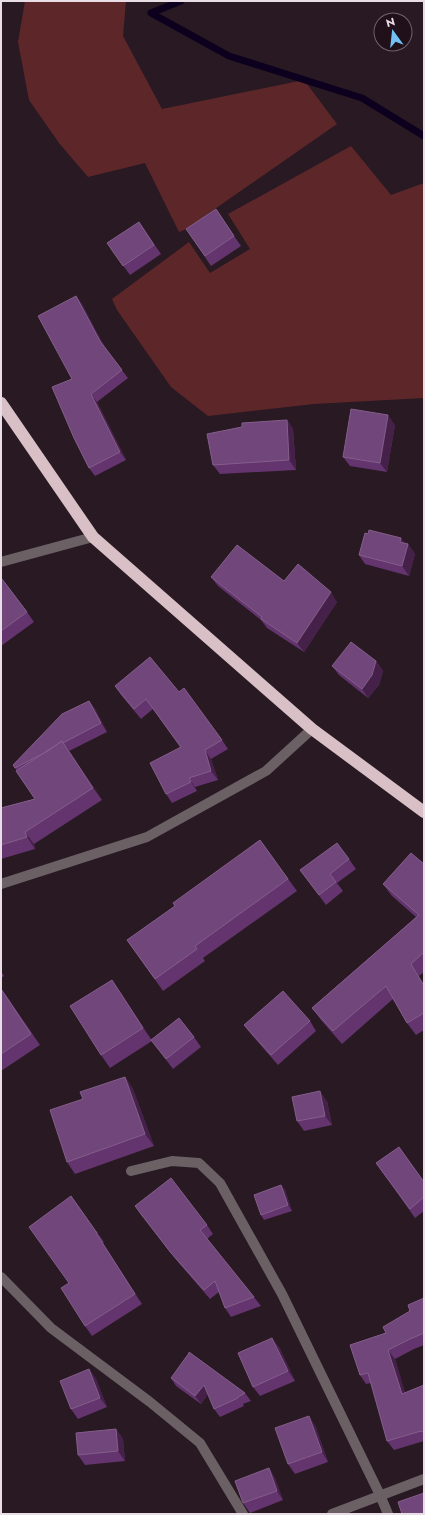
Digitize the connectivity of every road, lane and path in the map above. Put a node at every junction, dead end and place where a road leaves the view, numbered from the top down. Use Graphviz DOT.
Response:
graph roads {
  1 [pos="1,403"];
  2 [pos="93,537"];
  3 [pos="1,562"];
  4 [pos="312,729"];
  5 [pos="424,812"];
  6 [pos="1,884"];
  7 [pos="131,1171"];
  8 [pos="1,1277"];
  9 [pos="424,1479"];
  10 [pos="380,1495"];
  11 [pos="243,1514"];
  12 [pos="332,1514"];
  13 [pos="388,1514"];
  1 -- 2 [label="highway"];
  2 -- 3 [label="street"];
  2 -- 4 [label="highway"];
  4 -- 5 [label="highway"];
  4 -- 6 [label="street"];
  7 -- 10 [label="street"];
  8 -- 11 [label="street"];
  9 -- 10 [label="street"];
  10 -- 12 [label="street"];
  10 -- 13 [label="street"];
}
